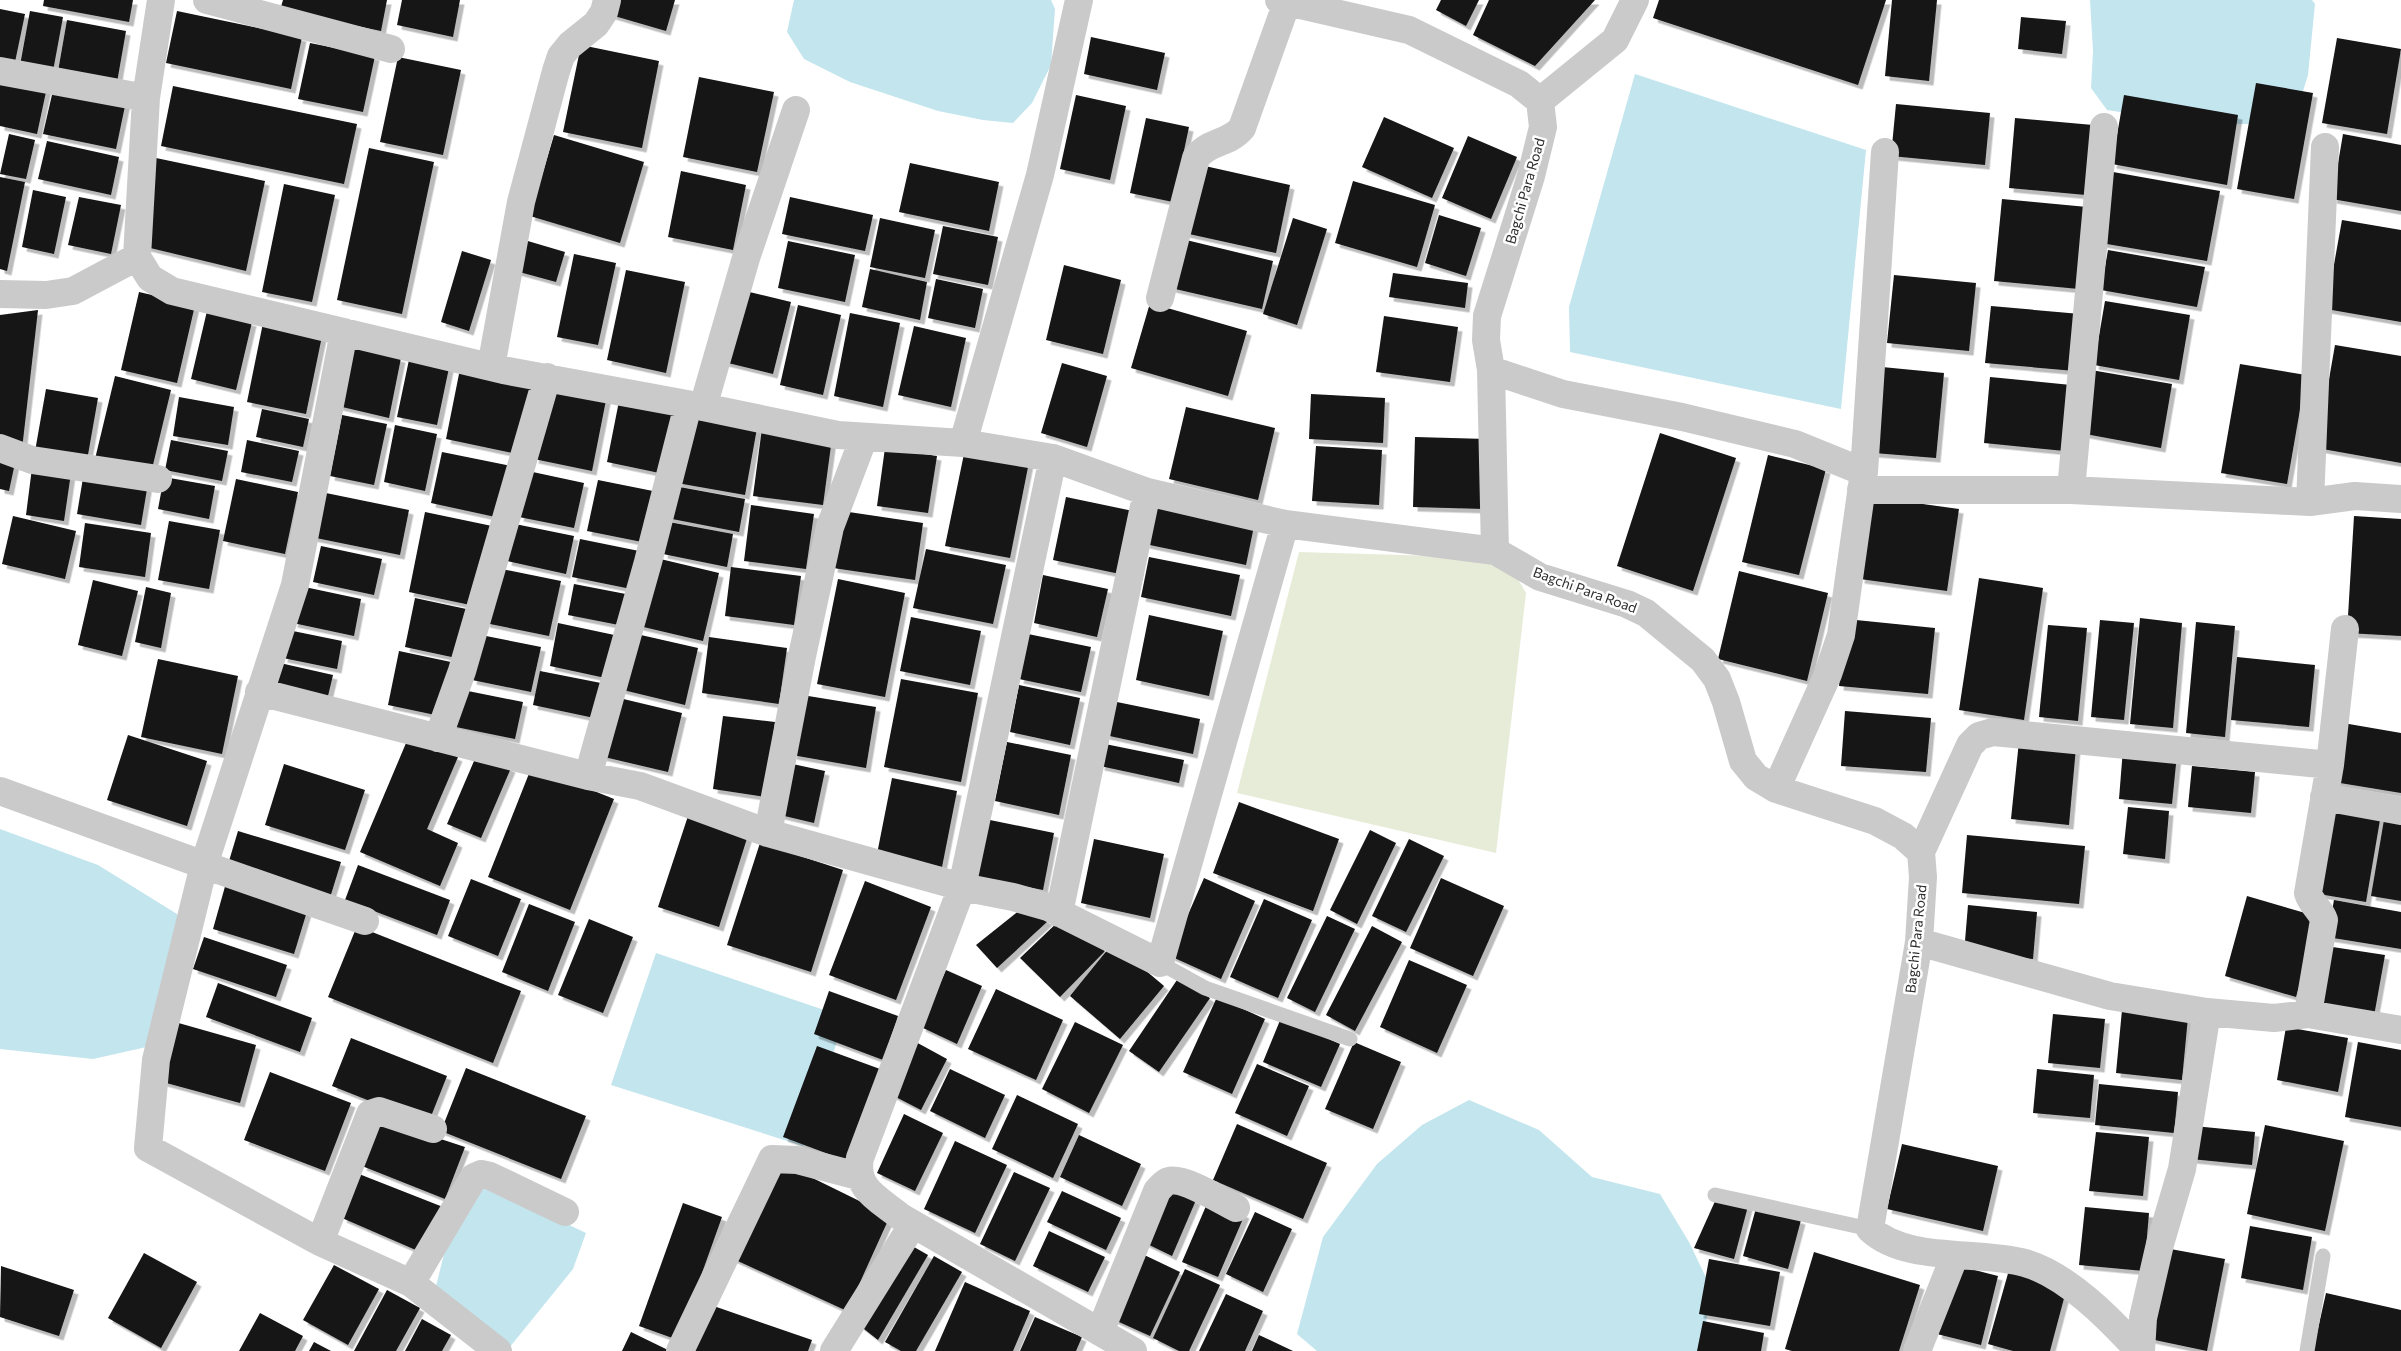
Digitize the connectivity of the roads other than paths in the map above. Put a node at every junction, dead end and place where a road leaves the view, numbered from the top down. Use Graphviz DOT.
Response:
graph roads {
  1 [pos="161,0"];
  2 [pos="207,0"];
  3 [pos="607,0"];
  4 [pos="1079,0"];
  5 [pos="1635,0"];
  6 [pos="1283,1"];
  7 [pos="1376,11"];
  8 [pos="391,50"];
  9 [pos="0,71"];
  10 [pos="146,98"];
  11 [pos="1540,101"];
  12 [pos="796,110"];
  13 [pos="2104,127"];
  14 [pos="2326,147"];
  15 [pos="1885,152"];
  16 [pos="137,256"];
  17 [pos="0,294"];
  18 [pos="1160,298"];
  19 [pos="344,332"];
  20 [pos="491,367"];
  21 [pos="1491,370"];
  22 [pos="547,377"];
  23 [pos="696,406"];
  24 [pos="864,437"];
  25 [pos="963,442"];
  26 [pos="0,448"];
  27 [pos="1053,458"];
  28 [pos="158,479"];
  29 [pos="1862,481"];
  30 [pos="2071,490"];
  31 [pos="1147,492"];
  32 [pos="2401,499"];
  33 [pos="2310,502"];
  34 [pos="1286,524"];
  35 [pos="1495,552"];
  36 [pos="2345,629"];
  37 [pos="259,692"];
  38 [pos="438,738"];
  39 [pos="2330,765"];
  40 [pos="588,776"];
  41 [pos="1776,789"];
  42 [pos="0,791"];
  43 [pos="2324,797"];
  44 [pos="2401,811"];
  45 [pos="768,832"];
  46 [pos="1921,852"];
  47 [pos="204,865"];
  48 [pos="962,887"];
  49 [pos="1059,913"];
  50 [pos="365,921"];
  51 [pos="1919,942"];
  52 [pos="1160,963"];
  53 [pos="2208,1012"];
  54 [pos="2308,1014"];
  55 [pos="2401,1030"];
  56 [pos="1350,1039"];
  57 [pos="433,1129"];
  58 [pos="858,1176"];
  59 [pos="1715,1195"];
  60 [pos="1236,1208"];
  61 [pos="565,1212"];
  62 [pos="912,1224"];
  63 [pos="1870,1229"];
  64 [pos="320,1242"];
  65 [pos="1955,1255"];
  66 [pos="2323,1256"];
  67 [pos="411,1283"];
  68 [pos="1100,1332"];
  69 [pos="2117,1341"];
  70 [pos="498,1351"];
  71 [pos="680,1351"];
  72 [pos="834,1351"];
  73 [pos="1133,1351"];
  74 [pos="1917,1351"];
  75 [pos="2140,1351"];
  76 [pos="2307,1351"];
  1 -- 10 [label="street"];
  2 -- 8 [label="street"];
  3 -- 20 [label="street"];
  4 -- 25 [label="street"];
  5 -- 11 [label="street"];
  6 -- 7 [label="street"];
  6 -- 18 [label="street"];
  7 -- 11 [label="street"];
  9 -- 10 [label="street"];
  10 -- 16 [label="street"];
  11 -- 21 [label="street, Bagchi Para Road"];
  12 -- 23 [label="street"];
  13 -- 30 [label="street"];
  14 -- 33 [label="street"];
  15 -- 29 [label="street"];
  16 -- 17 [label="street"];
  16 -- 19 [label="street"];
  19 -- 20 [label="street"];
  19 -- 37 [label="street"];
  20 -- 22 [label="street"];
  21 -- 29 [label="street"];
  21 -- 35 [label="street, Bagchi Para Road"];
  22 -- 23 [label="street"];
  22 -- 38 [label="street"];
  23 -- 24 [label="street"];
  23 -- 40 [label="street"];
  24 -- 25 [label="street"];
  24 -- 45 [label="street"];
  25 -- 27 [label="street"];
  26 -- 28 [label="street"];
  27 -- 31 [label="street"];
  27 -- 48 [label="street"];
  29 -- 30 [label="street"];
  29 -- 41 [label="street"];
  30 -- 33 [label="street"];
  31 -- 34 [label="street"];
  31 -- 49 [label="street"];
  32 -- 33 [label="street"];
  34 -- 35 [label="street"];
  34 -- 52 [label="street"];
  35 -- 41 [label="street, Bagchi Para Road"];
  36 -- 39 [label="street"];
  37 -- 38 [label="street"];
  37 -- 47 [label="street"];
  38 -- 40 [label="street"];
  39 -- 43 [label="street"];
  39 -- 46 [label="street"];
  40 -- 45 [label="street"];
  41 -- 46 [label="street, Bagchi Para Road"];
  42 -- 47 [label="street"];
  43 -- 44 [label="street"];
  43 -- 54 [label="street"];
  45 -- 48 [label="street"];
  46 -- 51 [label="street, Bagchi Para Road"];
  47 -- 50 [label="street"];
  47 -- 64 [label="street"];
  48 -- 49 [label="street"];
  48 -- 58 [label="street"];
  49 -- 52 [label="street"];
  51 -- 53 [label="street"];
  51 -- 63 [label="street, Bagchi Para Road"];
  52 -- 56 [label="lane"];
  53 -- 54 [label="street"];
  53 -- 75 [label="street"];
  54 -- 55 [label="street"];
  57 -- 64 [label="street"];
  58 -- 62 [label="street"];
  58 -- 71 [label="street"];
  59 -- 63 [label="lane"];
  60 -- 68 [label="street"];
  61 -- 67 [label="street"];
  62 -- 68 [label="street"];
  62 -- 72 [label="street"];
  63 -- 65 [label="street"];
  64 -- 67 [label="street"];
  65 -- 69 [label="street"];
  65 -- 74 [label="street"];
  66 -- 76 [label="lane"];
  67 -- 70 [label="street"];
  68 -- 73 [label="street"];
  69 -- 75 [label="street"];
}
